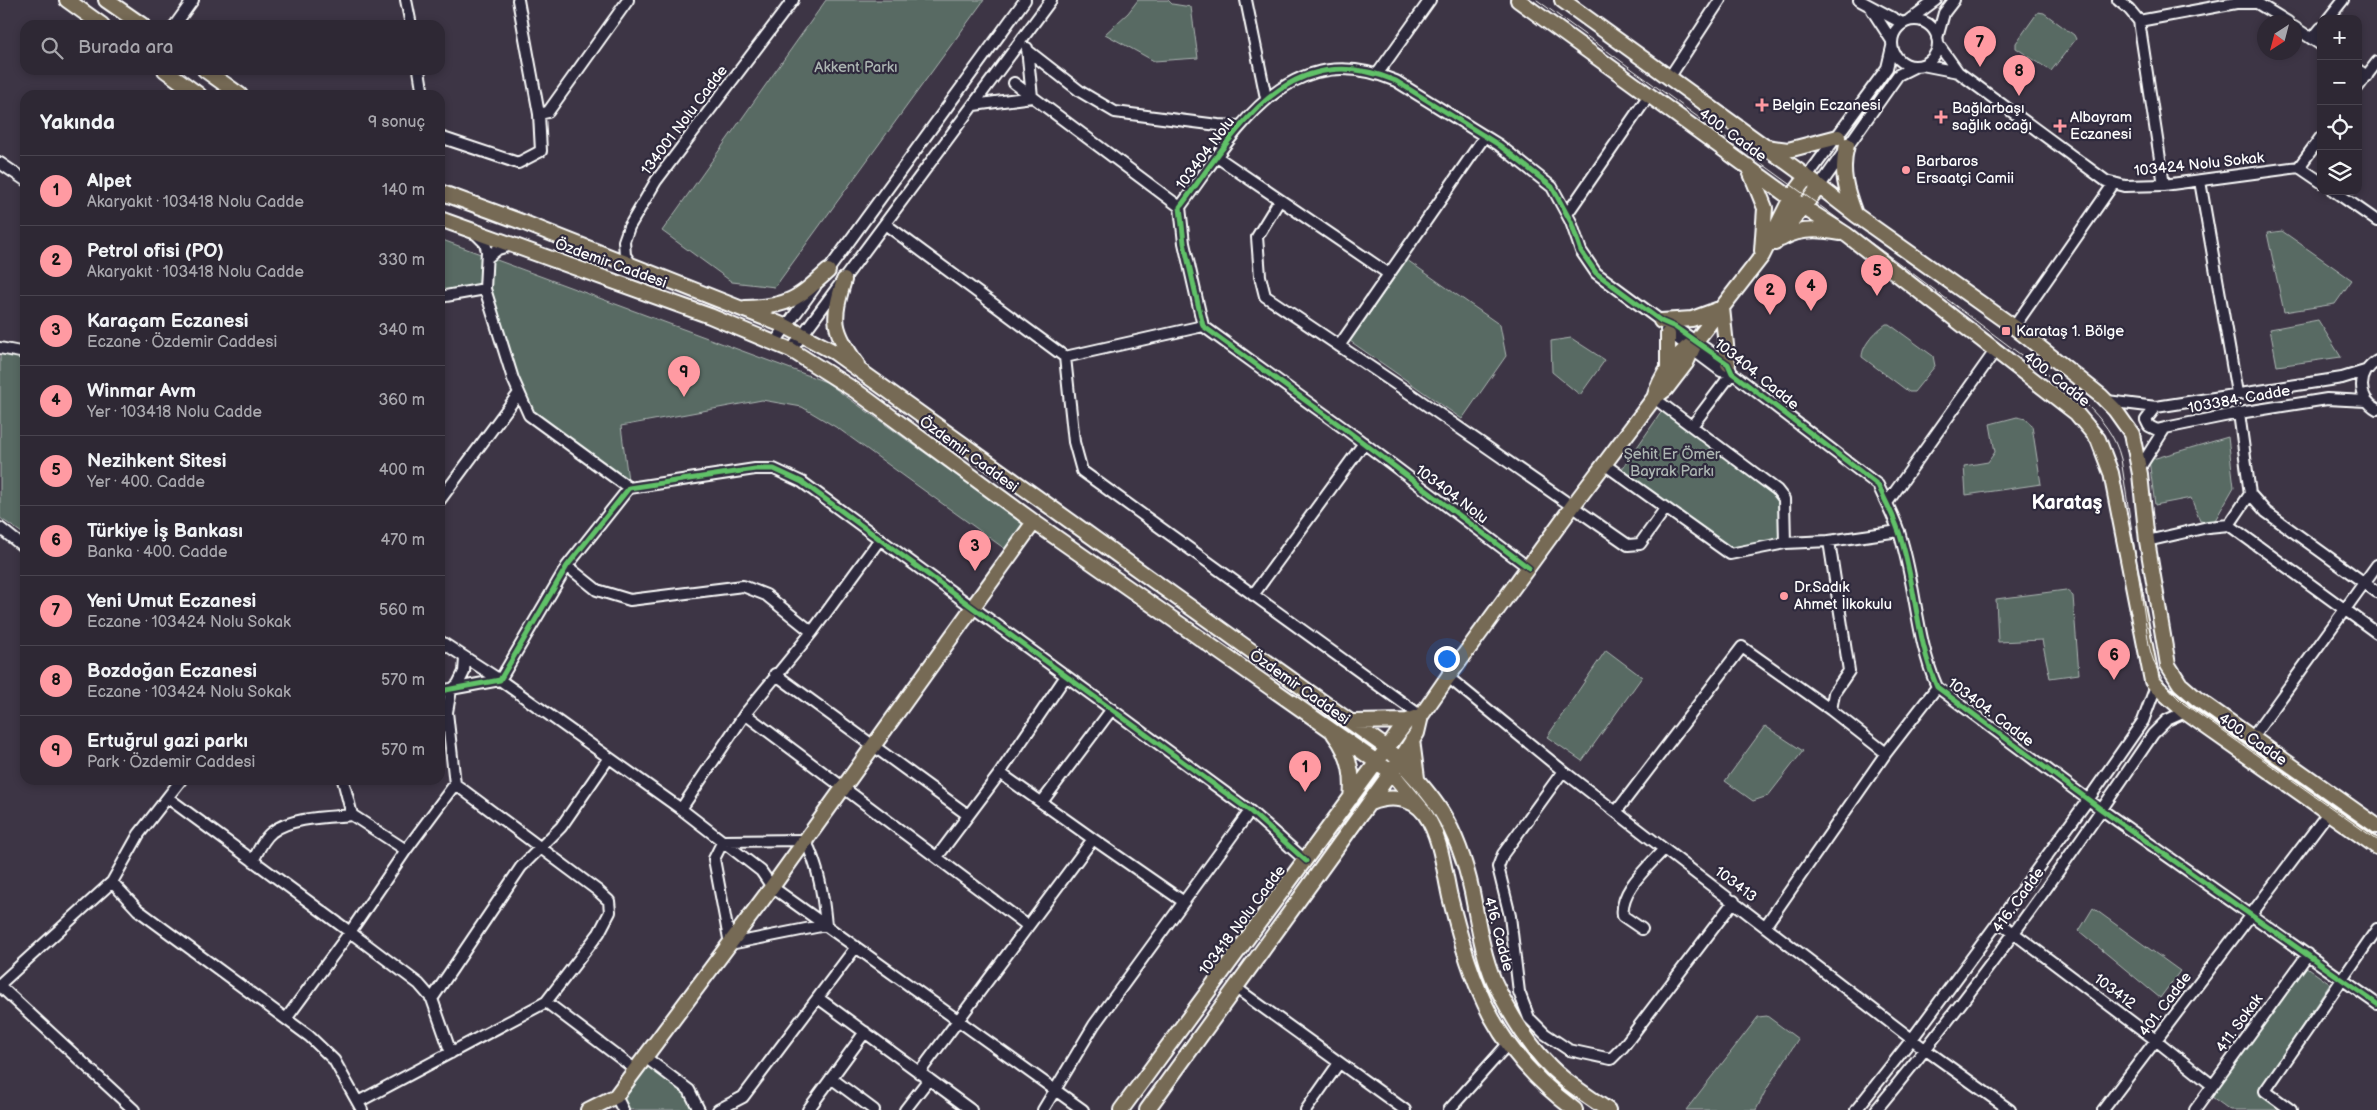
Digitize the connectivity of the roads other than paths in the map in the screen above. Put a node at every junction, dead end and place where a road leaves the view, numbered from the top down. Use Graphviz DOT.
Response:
graph roads {
  1 [pos="67,0"];
  2 [pos="106,0"];
  3 [pos="193,0"];
  4 [pos="406,0"];
  5 [pos="518,0"];
  6 [pos="628,0"];
  7 [pos="793,0"];
  8 [pos="1025,0"];
  9 [pos="1051,0"];
  10 [pos="1246,0"];
  11 [pos="1430,0"];
  12 [pos="1518,0"];
  13 [pos="1562,0"];
  14 [pos="1720,0"];
  15 [pos="1859,0"];
  16 [pos="1936,0"];
  17 [pos="1954,0"];
  18 [pos="2118,0"];
  19 [pos="2343,0"];
  20 [pos="2256,2"];
  21 [pos="1872,9"];
  22 [pos="2277,15"];
  23 [pos="2331,15"];
  24 [pos="95,20"];
  25 [pos="135,20"];
  26 [pos="179,20"];
  27 [pos="410,20"];
  28 [pos="2139,21"];
  29 [pos="1905,22"];
  30 [pos="2302,32"];
  31 [pos="1026,34"];
  32 [pos="1937,41"];
  33 [pos="2316,42"];
  34 [pos="1892,44"];
  35 [pos="1027,50"];
  36 [pos="2377,62"];
  37 [pos="1919,65"];
  38 [pos="1958,72"];
  39 [pos="1378,73"];
  40 [pos="2362,73"];
  41 [pos="172,75"];
  42 [pos="212,75"];
  43 [pos="419,75"];
  44 [pos="1669,78"];
  45 [pos="1014,83"];
  46 [pos="193,90"];
  47 [pos="233,90"];
  48 [pos="422,90"];
  49 [pos="1649,95"];
  50 [pos="1032,96"];
  51 [pos="1266,98"];
  52 [pos="974,105"];
  53 [pos="539,114"];
  54 [pos="1240,126"];
  55 [pos="1485,136"];
  56 [pos="445,138"];
  57 [pos="1843,141"];
  58 [pos="2317,143"];
  59 [pos="1763,147"];
  60 [pos="1217,157"];
  61 [pos="0,163"];
  62 [pos="1748,165"];
  63 [pos="2299,167"];
  64 [pos="20,177"];
  65 [pos="1807,178"];
  66 [pos="2317,179"];
  67 [pos="2200,181"];
  68 [pos="2114,183"];
  69 [pos="2164,185"];
  70 [pos="1819,187"];
  71 [pos="445,194"];
  72 [pos="2340,195"];
  73 [pos="1791,198"];
  74 [pos="1279,201"];
  75 [pos="1180,207"];
  76 [pos="1803,207"];
  77 [pos="1566,214"];
  78 [pos="1856,215"];
  79 [pos="445,221"];
  80 [pos="2377,221"];
  81 [pos="885,224"];
  82 [pos="474,232"];
  83 [pos="1848,235"];
  84 [pos="1778,240"];
  85 [pos="512,245"];
  86 [pos="1762,256"];
  87 [pos="488,258"];
  88 [pos="633,266"];
  89 [pos="828,271"];
  90 [pos="1389,274"];
  91 [pos="844,280"];
  92 [pos="485,289"];
  93 [pos="445,296"];
  94 [pos="739,308"];
  95 [pos="1722,308"];
  96 [pos="1661,321"];
  97 [pos="785,326"];
  98 [pos="1203,326"];
  99 [pos="2014,328"];
  100 [pos="801,334"];
  101 [pos="1668,334"];
  102 [pos="775,342"];
  103 [pos="1339,346"];
  104 [pos="1692,346"];
  105 [pos="0,348"];
  106 [pos="791,350"];
  107 [pos="1995,351"];
  108 [pos="20,352"];
  109 [pos="1065,357"];
  110 [pos="2377,360"];
  111 [pos="1730,368"];
  112 [pos="1668,369"];
  113 [pos="2365,371"];
  114 [pos="863,372"];
  115 [pos="519,392"];
  116 [pos="2237,393"];
  117 [pos="1654,398"];
  118 [pos="2107,401"];
  119 [pos="2366,401"];
  120 [pos="2156,408"];
  121 [pos="2377,410"];
  122 [pos="2239,413"];
  123 [pos="1692,426"];
  124 [pos="2165,428"];
  125 [pos="1364,443"];
  126 [pos="1604,464"];
  127 [pos="2139,469"];
  128 [pos="629,488"];
  129 [pos="445,493"];
  130 [pos="2250,494"];
  131 [pos="1886,503"];
  132 [pos="1572,507"];
  133 [pos="1665,509"];
  134 [pos="1034,522"];
  135 [pos="2229,525"];
  136 [pos="0,528"];
  137 [pos="1899,530"];
  138 [pos="880,539"];
  139 [pos="1829,541"];
  140 [pos="2147,541"];
  141 [pos="1785,543"];
  142 [pos="20,544"];
  143 [pos="2377,565"];
  144 [pos="566,566"];
  145 [pos="1529,568"];
  146 [pos="2364,582"];
  147 [pos="2377,592"];
  148 [pos="1253,596"];
  149 [pos="973,607"];
  150 [pos="2345,609"];
  151 [pos="812,632"];
  152 [pos="2377,632"];
  153 [pos="445,644"];
  154 [pos="465,658"];
  155 [pos="775,674"];
  156 [pos="1066,676"];
  157 [pos="1448,677"];
  158 [pos="500,680"];
  159 [pos="2156,686"];
  160 [pos="1937,687"];
  161 [pos="451,690"];
  162 [pos="445,691"];
  163 [pos="1112,709"];
  164 [pos="1830,710"];
  165 [pos="2185,712"];
  166 [pos="745,714"];
  167 [pos="1421,716"];
  168 [pos="1321,721"];
  169 [pos="1407,721"];
  170 [pos="1354,722"];
  171 [pos="2252,738"];
  172 [pos="1412,740"];
  173 [pos="873,746"];
  174 [pos="1387,748"];
  175 [pos="1886,753"];
  176 [pos="608,759"];
  177 [pos="1400,760"];
  178 [pos="1377,762"];
  179 [pos="1563,771"];
  180 [pos="1000,772"];
  181 [pos="1391,772"];
  182 [pos="1418,778"];
  183 [pos="455,784"];
  184 [pos="177,785"];
  185 [pos="344,785"];
  186 [pos="843,789"];
  187 [pos="168,798"];
  188 [pos="1351,799"];
  189 [pos="2088,800"];
  190 [pos="1042,802"];
  191 [pos="1370,803"];
  192 [pos="681,809"];
  193 [pos="2102,810"];
  194 [pos="1250,811"];
  195 [pos="1424,812"];
  196 [pos="1616,812"];
  197 [pos="2328,813"];
  198 [pos="352,815"];
  199 [pos="968,815"];
  200 [pos="2377,826"];
  201 [pos="1093,839"];
  202 [pos="805,840"];
  203 [pos="723,841"];
  204 [pos="539,847"];
  205 [pos="2377,847"];
  206 [pos="1664,849"];
  207 [pos="406,850"];
  208 [pos="937,857"];
  209 [pos="253,861"];
  210 [pos="1306,861"];
  211 [pos="112,882"];
  212 [pos="772,888"];
  213 [pos="1734,901"];
  214 [pos="1184,902"];
  215 [pos="2250,914"];
  216 [pos="1999,922"];
  217 [pos="826,926"];
  218 [pos="1028,926"];
  219 [pos="1766,926"];
  220 [pos="1642,929"];
  221 [pos="2377,929"];
  222 [pos="350,932"];
  223 [pos="2014,934"];
  224 [pos="730,944"];
  225 [pos="856,947"];
  226 [pos="2308,954"];
  227 [pos="2342,979"];
  228 [pos="0,985"];
  229 [pos="1236,988"];
  230 [pos="432,998"];
  231 [pos="818,998"];
  232 [pos="546,1002"];
  233 [pos="2377,1004"];
  234 [pos="286,1019"];
  235 [pos="958,1020"];
  236 [pos="865,1032"];
  237 [pos="1912,1039"];
  238 [pos="2157,1040"];
  239 [pos="1507,1045"];
  240 [pos="1926,1050"];
  241 [pos="451,1053"];
  242 [pos="645,1058"];
  243 [pos="1340,1063"];
  244 [pos="636,1070"];
  245 [pos="919,1072"];
  246 [pos="831,1078"];
  247 [pos="929,1079"];
  248 [pos="2212,1086"];
  249 [pos="1056,1090"];
  250 [pos="616,1096"];
  251 [pos="360,1106"];
  252 [pos="134,1110"];
  253 [pos="588,1110"];
  254 [pos="623,1110"];
  255 [pos="699,1110"];
  256 [pos="718,1110"];
  257 [pos="808,1110"];
  258 [pos="874,1110"];
  259 [pos="905,1110"];
  260 [pos="970,1110"];
  261 [pos="1043,1110"];
  262 [pos="1083,1110"];
  263 [pos="1121,1110"];
  264 [pos="1147,1110"];
  265 [pos="1306,1110"];
  266 [pos="1404,1110"];
  267 [pos="1450,1110"];
  268 [pos="1575,1110"];
  269 [pos="1608,1110"];
  270 [pos="1856,1110"];
  271 [pos="1876,1110"];
  272 [pos="2010,1110"];
  273 [pos="2103,1110"];
  274 [pos="2195,1110"];
  275 [pos="2291,1110"];
  1 -- 24 [label="main road"];
  2 -- 25 [label="main road"];
  3 -- 26 [label="street"];
  4 -- 27 [label="street"];
  5 -- 53 [label="street"];
  6 -- 53 [label="street"];
  7 -- 88 [label="street, 134001 Nolu Cadde"];
  8 -- 89 [label="street"];
  9 -- 31 [label="street"];
  10 -- 51 [label="street"];
  11 -- 39 [label="street"];
  12 -- 49 [label="main road, 400. Cadde"];
  13 -- 44 [label="main road, 400. Cadde"];
  14 -- 44 [label="street"];
  15 -- 21 [label="street"];
  16 -- 29 [label="street"];
  17 -- 32 [label="street"];
  18 -- 28 [label="street"];
  19 -- 23 [label="street"];
  20 -- 22 [label="street"];
  20 -- 28 [label="street"];
  21 -- 29 [label="street"];
  21 -- 34 [label="street"];
  28 -- 69 [label="street"];
  29 -- 32 [label="street"];
  29 -- 34 [label="street"];
  30 -- 33 [label="street"];
  31 -- 35 [label="street"];
  31 -- 52 [label="street"];
  32 -- 37 [label="street"];
  32 -- 38 [label="street, 103424 Nolu Sokak"];
  34 -- 37 [label="street"];
  34 -- 57 [label="street"];
  35 -- 50 [label="street"];
  35 -- 54 [label="street"];
  36 -- 40 [label="street"];
  37 -- 38 [label="street, 103424 Nolu Sokak"];
  37 -- 57 [label="street"];
  38 -- 68 [label="street, 103424 Nolu Sokak"];
  39 -- 51 [label="street, 103404 Nolu"];
  39 -- 55 [label="street, 103404 Nolu"];
  41 -- 46 [label="main road"];
  42 -- 47 [label="main road"];
  43 -- 48 [label="street"];
  44 -- 59 [label="main road, 400. Cadde"];
  45 -- 50 [label="street"];
  49 -- 62 [label="main road, 400. Cadde"];
  49 -- 77 [label="street"];
  50 -- 52 [label="street"];
  50 -- 75 [label="street"];
  51 -- 54 [label="street, 103404 Nolu"];
  52 -- 81 [label="street"];
  53 -- 56 [label="street"];
  54 -- 60 [label="street, 103404 Nolu"];
  55 -- 77 [label="street, 103404 Nolu"];
  55 -- 90 [label="street"];
  57 -- 59 [label="main road"];
  57 -- 65 [label="street"];
  57 -- 70 [label="street"];
  57 -- 78 [label="main road"];
  58 -- 63 [label="street"];
  59 -- 65 [label="main road, 400. Cadde"];
  60 -- 74 [label="street"];
  60 -- 75 [label="street, 103404 Nolu"];
  61 -- 64 [label="street"];
  62 -- 73 [label="main road, 400. Cadde"];
  62 -- 86 [label="main road"];
  63 -- 66 [label="street"];
  63 -- 67 [label="street, 103424 Nolu Sokak"];
  65 -- 70 [label="main road, 400. Cadde"];
  65 -- 73 [label="main road"];
  67 -- 69 [label="street, 103424 Nolu Sokak"];
  67 -- 116 [label="street"];
  68 -- 69 [label="street, 103424 Nolu Sokak"];
  68 -- 99 [label="street"];
  70 -- 76 [label="main road"];
  70 -- 78 [label="main road, 400. Cadde"];
  71 -- 88 [label="main road, Özdemir Caddesi"];
  72 -- 80 [label="street"];
  73 -- 76 [label="main road, 400. Cadde"];
  73 -- 86 [label="main road"];
  74 -- 90 [label="street"];
  74 -- 103 [label="street"];
  75 -- 98 [label="street, 103404 Nolu"];
  76 -- 83 [label="main road, 400. Cadde"];
  76 -- 84 [label="main road"];
  77 -- 96 [label="street, 103404 Nolu"];
  78 -- 99 [label="main road, 400. Cadde"];
  79 -- 82 [label="main road, Özdemir Caddesi"];
  81 -- 91 [label="street"];
  81 -- 109 [label="street"];
  82 -- 85 [label="main road, Özdemir Caddesi"];
  82 -- 87 [label="street"];
  83 -- 84 [label="main road"];
  83 -- 107 [label="main road, 400. Cadde"];
  84 -- 86 [label="main road"];
  85 -- 87 [label="street"];
  85 -- 102 [label="main road, Özdemir Caddesi"];
  86 -- 95 [label="main road"];
  87 -- 92 [label="street"];
  88 -- 94 [label="main road, Özdemir Caddesi"];
  89 -- 94 [label="main road"];
  89 -- 97 [label="street"];
  90 -- 103 [label="street"];
  91 -- 100 [label="street"];
  91 -- 114 [label="main road"];
  92 -- 93 [label="street"];
  92 -- 115 [label="street"];
  94 -- 97 [label="main road, Özdemir Caddesi"];
  95 -- 96 [label="main road"];
  95 -- 104 [label="main road"];
  95 -- 111 [label="main road"];
  96 -- 101 [label="street, 103404. Cadde"];
  96 -- 104 [label="street, 103404. Cadde"];
  97 -- 100 [label="main road, Özdemir Caddesi"];
  97 -- 102 [label="street"];
  98 -- 109 [label="street"];
  98 -- 125 [label="street, 103404 Nolu"];
  99 -- 118 [label="main road, 400. Cadde"];
  100 -- 106 [label="street"];
  100 -- 114 [label="main road, Özdemir Caddesi"];
  101 -- 104 [label="street, 103404. Cadde"];
  101 -- 112 [label="main road"];
  102 -- 106 [label="main road, Özdemir Caddesi"];
  103 -- 132 [label="street"];
  104 -- 111 [label="street, 103404. Cadde"];
  104 -- 112 [label="main road"];
  104 -- 117 [label="main road"];
  105 -- 108 [label="street"];
  106 -- 134 [label="main road, Özdemir Caddesi"];
  107 -- 131 [label="street"];
  107 -- 159 [label="main road, 400. Cadde"];
  109 -- 148 [label="street"];
  110 -- 113 [label="street"];
  111 -- 123 [label="street"];
  111 -- 131 [label="street, 103404. Cadde"];
  112 -- 117 [label="main road"];
  113 -- 116 [label="street"];
  113 -- 119 [label="street"];
  114 -- 170 [label="main road, Özdemir Caddesi"];
  115 -- 128 [label="street"];
  115 -- 129 [label="street"];
  116 -- 120 [label="street"];
  117 -- 123 [label="street"];
  117 -- 126 [label="main road"];
  118 -- 120 [label="street"];
  118 -- 127 [label="main road, 400. Cadde"];
  119 -- 121 [label="street"];
  119 -- 122 [label="street, 103384. Cadde"];
  120 -- 124 [label="street"];
  122 -- 124 [label="street, 103384. Cadde"];
  122 -- 130 [label="street"];
  123 -- 141 [label="street"];
  124 -- 127 [label="street"];
  125 -- 145 [label="street, 103404 Nolu"];
  125 -- 148 [label="street"];
  126 -- 132 [label="main road"];
  126 -- 133 [label="street"];
  127 -- 140 [label="main road, 400. Cadde"];
  128 -- 138 [label="street"];
  128 -- 144 [label="street"];
  130 -- 135 [label="street"];
  130 -- 146 [label="street"];
  131 -- 137 [label="street, 103404. Cadde"];
  132 -- 133 [label="street"];
  132 -- 145 [label="main road"];
  133 -- 141 [label="street"];
  134 -- 149 [label="main road"];
  134 -- 168 [label="main road, Özdemir Caddesi"];
  135 -- 140 [label="street"];
  135 -- 150 [label="street"];
  136 -- 142 [label="street"];
  137 -- 139 [label="street"];
  137 -- 160 [label="street, 103404. Cadde"];
  138 -- 149 [label="street"];
  138 -- 151 [label="street"];
  139 -- 141 [label="street"];
  139 -- 164 [label="street"];
  140 -- 171 [label="main road, 400. Cadde"];
  143 -- 146 [label="street"];
  144 -- 151 [label="street"];
  144 -- 158 [label="street"];
  145 -- 157 [label="main road"];
  146 -- 147 [label="street"];
  146 -- 150 [label="street"];
  148 -- 167 [label="street"];
  149 -- 156 [label="street"];
  149 -- 173 [label="main road"];
  150 -- 152 [label="street"];
  150 -- 171 [label="street"];
  151 -- 155 [label="street"];
  153 -- 154 [label="street"];
  154 -- 158 [label="street"];
  154 -- 161 [label="street"];
  155 -- 166 [label="street"];
  155 -- 173 [label="street"];
  156 -- 163 [label="street"];
  156 -- 180 [label="street"];
  157 -- 167 [label="main road"];
  157 -- 179 [label="street, 103413"];
  158 -- 161 [label="street"];
  158 -- 176 [label="street"];
  159 -- 165 [label="main road, 400. Cadde"];
  159 -- 189 [label="street"];
  160 -- 175 [label="street"];
  160 -- 189 [label="street, 103404. Cadde"];
  161 -- 162 [label="street"];
  161 -- 183 [label="street"];
  163 -- 190 [label="street"];
  163 -- 194 [label="street"];
  164 -- 175 [label="street"];
  164 -- 196 [label="street"];
  165 -- 193 [label="street, 416. Cadde"];
  165 -- 197 [label="main road, 400. Cadde"];
  166 -- 186 [label="street"];
  166 -- 192 [label="street"];
  167 -- 169 [label="main road"];
  167 -- 172 [label="main road"];
  168 -- 178 [label="main road, Özdemir Caddesi"];
  168 -- 188 [label="main road"];
  169 -- 170 [label="main road"];
  169 -- 174 [label="main road, 103418 Nolu Cadde"];
  170 -- 174 [label="main road, Özdemir Caddesi"];
  171 -- 200 [label="main road, 400. Cadde"];
  172 -- 177 [label="main road"];
  172 -- 182 [label="main road"];
  173 -- 186 [label="main road"];
  173 -- 199 [label="street"];
  174 -- 177 [label="main road, 416. Cadde"];
  174 -- 178 [label="main road, 103418 Nolu Cadde"];
  175 -- 219 [label="street"];
  176 -- 192 [label="street"];
  176 -- 204 [label="street"];
  177 -- 181 [label="main road"];
  177 -- 182 [label="main road, 416. Cadde"];
  178 -- 181 [label="main road, Özdemir Caddesi"];
  178 -- 188 [label="main road, 103418 Nolu Cadde"];
  179 -- 196 [label="street, 103413"];
  179 -- 213 [label="street"];
  180 -- 190 [label="street"];
  180 -- 199 [label="street"];
  181 -- 191 [label="main road"];
  181 -- 195 [label="main road, Özdemir Caddesi"];
  182 -- 269 [label="main road, 416. Cadde"];
  183 -- 204 [label="street"];
  183 -- 207 [label="street"];
  184 -- 187 [label="street"];
  185 -- 198 [label="street"];
  186 -- 202 [label="main road"];
  186 -- 208 [label="street"];
  187 -- 209 [label="street"];
  187 -- 211 [label="street"];
  188 -- 210 [label="main road, 103418 Nolu Cadde"];
  189 -- 193 [label="street, 103404. Cadde"];
  189 -- 216 [label="street"];
  190 -- 201 [label="street"];
  191 -- 195 [label="main road"];
  191 -- 229 [label="main road"];
  192 -- 203 [label="street"];
  193 -- 215 [label="street, 103404. Cadde"];
  193 -- 223 [label="street, 416. Cadde"];
  194 -- 210 [label="street"];
  194 -- 214 [label="street"];
  195 -- 239 [label="main road, Özdemir Caddesi"];
  196 -- 206 [label="street, 103413"];
  197 -- 205 [label="main road, 400. Cadde"];
  197 -- 215 [label="street, 401. Cadde"];
  198 -- 207 [label="street"];
  198 -- 209 [label="street"];
  199 -- 208 [label="street"];
  201 -- 214 [label="street"];
  201 -- 218 [label="street"];
  202 -- 203 [label="street"];
  202 -- 212 [label="main road"];
  202 -- 217 [label="street"];
  203 -- 212 [label="street"];
  203 -- 224 [label="street"];
  204 -- 230 [label="street"];
  204 -- 232 [label="street"];
  206 -- 213 [label="street, 103413"];
  206 -- 220 [label="street"];
  207 -- 222 [label="street"];
  208 -- 218 [label="street"];
  209 -- 222 [label="street"];
  210 -- 263 [label="main road, 103418 Nolu Cadde"];
  211 -- 228 [label="street"];
  211 -- 234 [label="street"];
  212 -- 217 [label="street"];
  212 -- 224 [label="main road"];
  213 -- 219 [label="street, 103413"];
  214 -- 249 [label="street"];
  215 -- 226 [label="street, 103404. Cadde"];
  215 -- 238 [label="street, 401. Cadde"];
  216 -- 223 [label="street, 103412"];
  216 -- 237 [label="street"];
  217 -- 224 [label="street"];
  217 -- 225 [label="street"];
  218 -- 235 [label="street"];
  219 -- 237 [label="street, 103413"];
  221 -- 227 [label="street"];
  222 -- 230 [label="street"];
  222 -- 234 [label="street"];
  223 -- 238 [label="street, 103412"];
  223 -- 240 [label="street, 416. Cadde"];
  224 -- 242 [label="main road"];
  225 -- 231 [label="street"];
  225 -- 235 [label="street"];
  226 -- 227 [label="street, 103404. Cadde"];
  226 -- 248 [label="street, 411. Sokak"];
  227 -- 233 [label="street, 103404. Cadde"];
  227 -- 275 [label="street"];
  228 -- 252 [label="street"];
  229 -- 243 [label="street"];
  229 -- 264 [label="main road"];
  230 -- 241 [label="street"];
  231 -- 236 [label="street"];
  231 -- 256 [label="street"];
  232 -- 241 [label="street"];
  232 -- 244 [label="street"];
  234 -- 251 [label="street"];
  235 -- 245 [label="street"];
  235 -- 249 [label="street"];
  236 -- 245 [label="street"];
  236 -- 246 [label="street"];
  237 -- 240 [label="street, 103413"];
  237 -- 270 [label="street"];
  238 -- 248 [label="street, 103412"];
  238 -- 273 [label="street, 401. Cadde"];
  239 -- 267 [label="street"];
  239 -- 268 [label="main road, Özdemir Caddesi"];
  240 -- 271 [label="street, 416. Cadde"];
  240 -- 272 [label="street, 103413"];
  241 -- 251 [label="street"];
  242 -- 244 [label="main road"];
  242 -- 255 [label="street"];
  243 -- 265 [label="street"];
  243 -- 266 [label="street"];
  244 -- 250 [label="main road"];
  245 -- 247 [label="street"];
  246 -- 257 [label="street"];
  246 -- 258 [label="street"];
  247 -- 259 [label="street"];
  247 -- 260 [label="street"];
  248 -- 274 [label="street, 411. Sokak"];
  249 -- 261 [label="street"];
  249 -- 262 [label="street"];
  250 -- 253 [label="main road"];
  250 -- 254 [label="street"];
}
